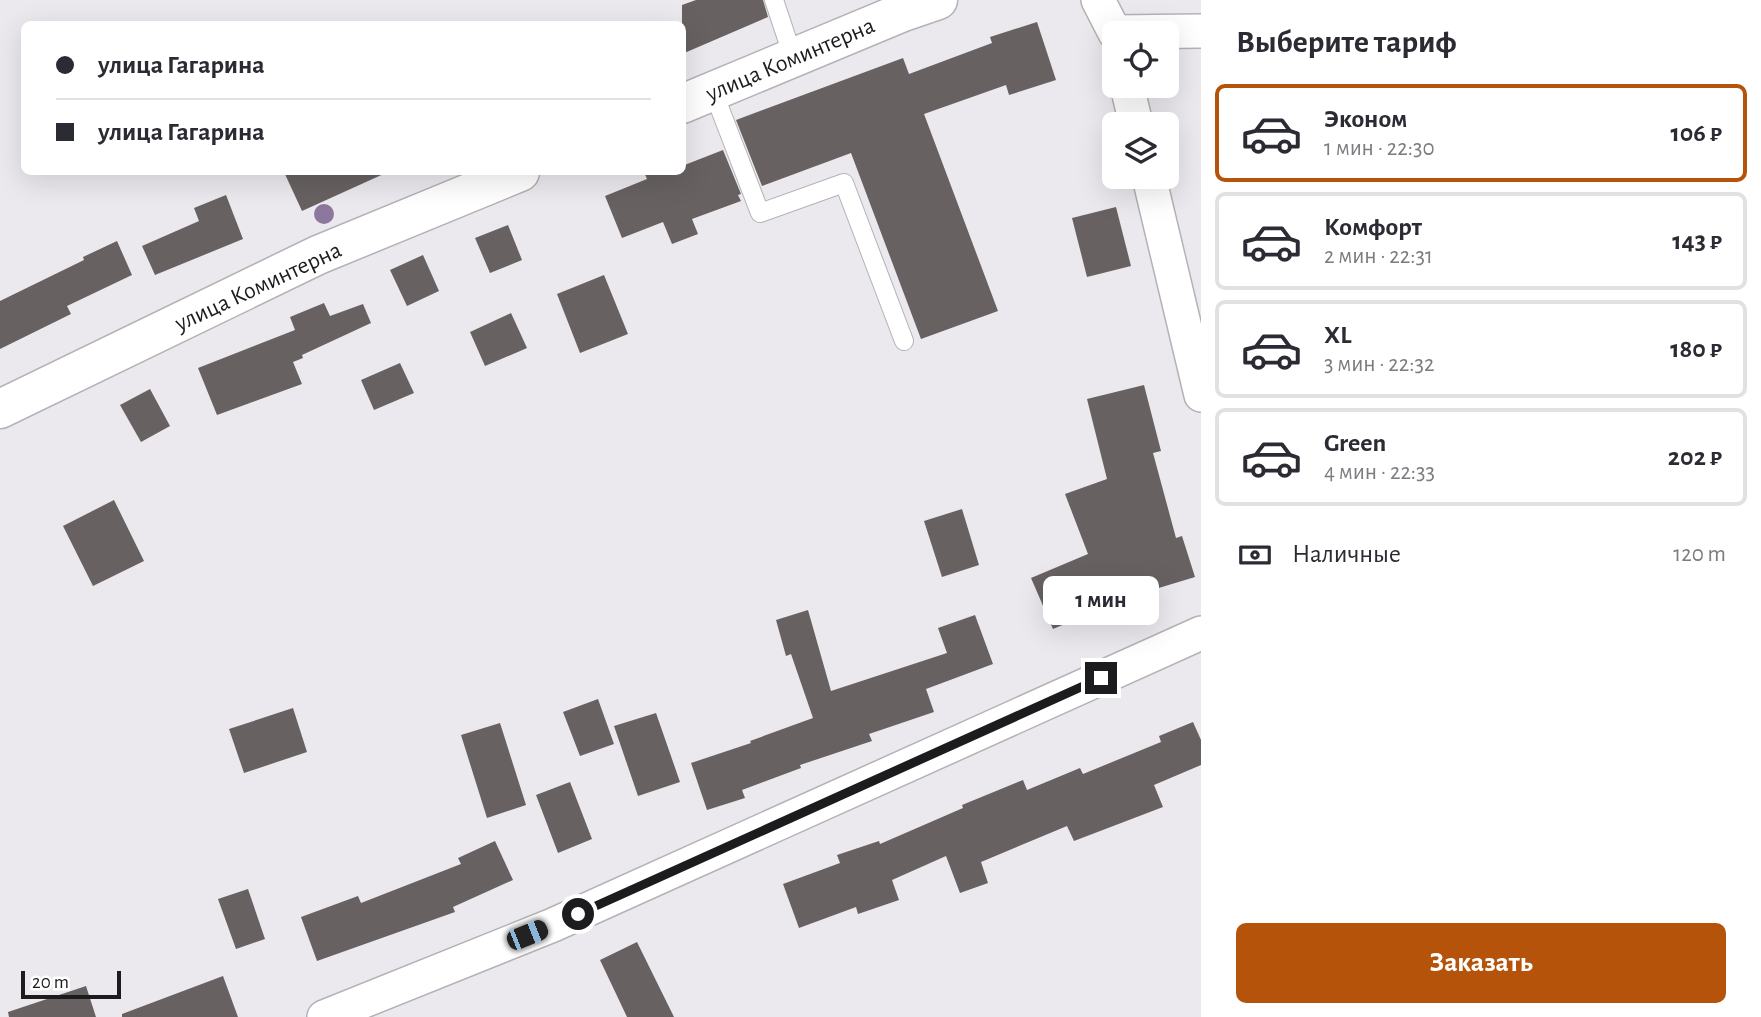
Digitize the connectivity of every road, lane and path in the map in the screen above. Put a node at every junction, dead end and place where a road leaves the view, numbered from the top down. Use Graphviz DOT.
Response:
graph roads {
  1 [pos="774,0"];
  2 [pos="938,0"];
  3 [pos="1098,0"];
  4 [pos="1109,21"];
  5 [pos="1201,31"];
  6 [pos="1179,32"];
  7 [pos="793,57"];
  8 [pos="698,97"];
  9 [pos="513,175"];
  10 [pos="1152,189"];
  11 [pos="905,341"];
  12 [pos="1201,395"];
  13 [pos="0,409"];
  14 [pos="1201,633"];
  15 [pos="324,1017"];
  1 -- 7 [label="lane"];
  2 -- 7 [label="street, улица Коминтерна"];
  3 -- 4 [label="street"];
  5 -- 6 [label="street"];
  7 -- 8 [label="street, улица Коминтерна"];
  8 -- 11 [label="lane"];
  9 -- 13 [label="street, улица Коминтерна"];
  10 -- 12 [label="street"];
  14 -- 15 [label="street"];
}
